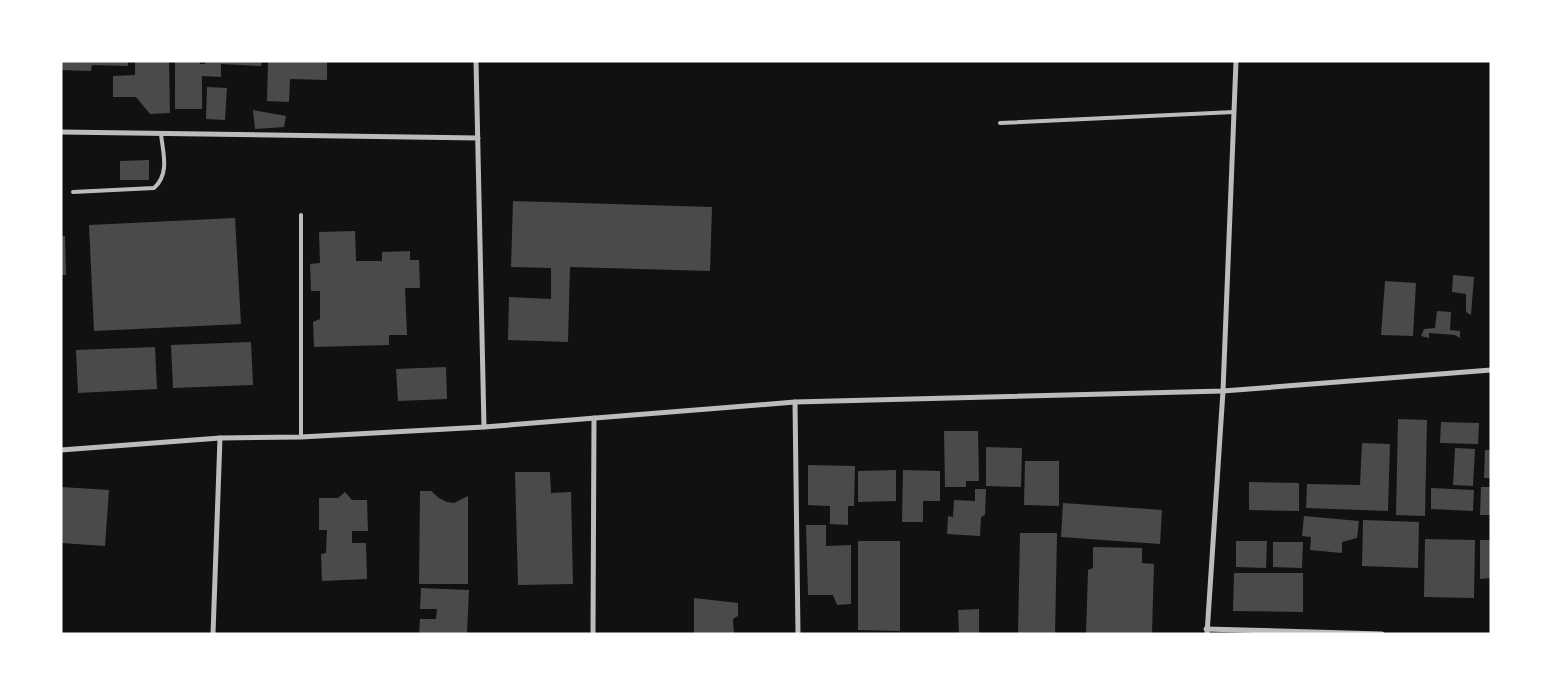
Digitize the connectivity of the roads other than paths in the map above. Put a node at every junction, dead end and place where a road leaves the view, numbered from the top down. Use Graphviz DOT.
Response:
graph roads {
  1 [pos="476,61"];
  2 [pos="1236,61"];
  3 [pos="1234,112"];
  4 [pos="1000,123"];
  5 [pos="61,132"];
  6 [pos="161,134"];
  7 [pos="478,138"];
  8 [pos="73,192"];
  9 [pos="301,215"];
  10 [pos="1491,370"];
  11 [pos="1223,391"];
  12 [pos="794,402"];
  13 [pos="594,418"];
  14 [pos="484,427"];
  15 [pos="301,437"];
  16 [pos="220,438"];
  17 [pos="61,450"];
  18 [pos="1207,631"];
  19 [pos="212,634"];
  20 [pos="593,634"];
  21 [pos="798,634"];
  22 [pos="1382,634"];
  1 -- 7 [label="street"];
  2 -- 3 [label="street"];
  3 -- 4 [label="lane"];
  3 -- 11 [label="street"];
  5 -- 6 [label="street"];
  6 -- 7 [label="street"];
  6 -- 8 [label="lane"];
  7 -- 14 [label="street"];
  9 -- 15 [label="lane"];
  10 -- 11 [label="street"];
  11 -- 12 [label="street"];
  11 -- 18 [label="street"];
  12 -- 13 [label="street"];
  12 -- 21 [label="street"];
  13 -- 14 [label="street"];
  13 -- 20 [label="street"];
  14 -- 15 [label="street"];
  15 -- 16 [label="street"];
  16 -- 17 [label="street"];
  16 -- 19 [label="street"];
  18 -- 22 [label="street"];
}
